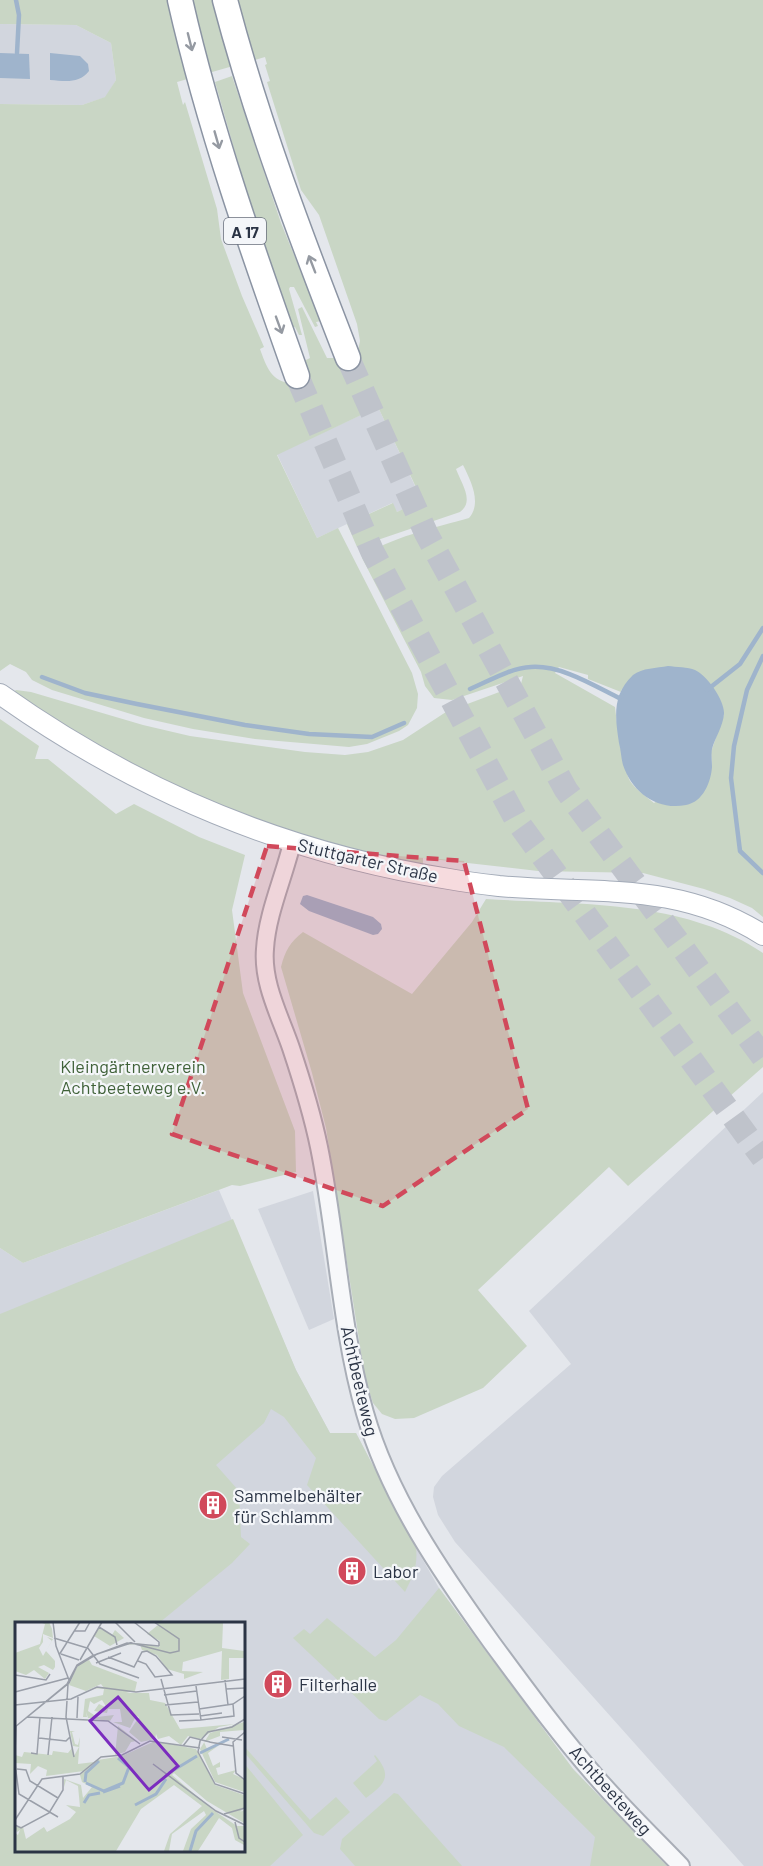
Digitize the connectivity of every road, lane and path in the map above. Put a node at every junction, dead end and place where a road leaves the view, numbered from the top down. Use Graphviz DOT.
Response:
graph roads {
  1 [pos="180,0"];
  2 [pos="225,0"];
  3 [pos="348,358"];
  4 [pos="297,376"];
  5 [pos="0,694"];
  6 [pos="292,843"];
  7 [pos="763,935"];
  8 [pos="681,1866"];
  1 -- 4 [label="highway, A 17, one-way"];
  3 -- 2 [label="highway, A 17, one-way"];
  5 -- 6 [label="main road, Stuttgarter Straße"];
  6 -- 7 [label="main road, Stuttgarter Straße"];
  6 -- 8 [label="street, Achtbeeteweg"];
}
